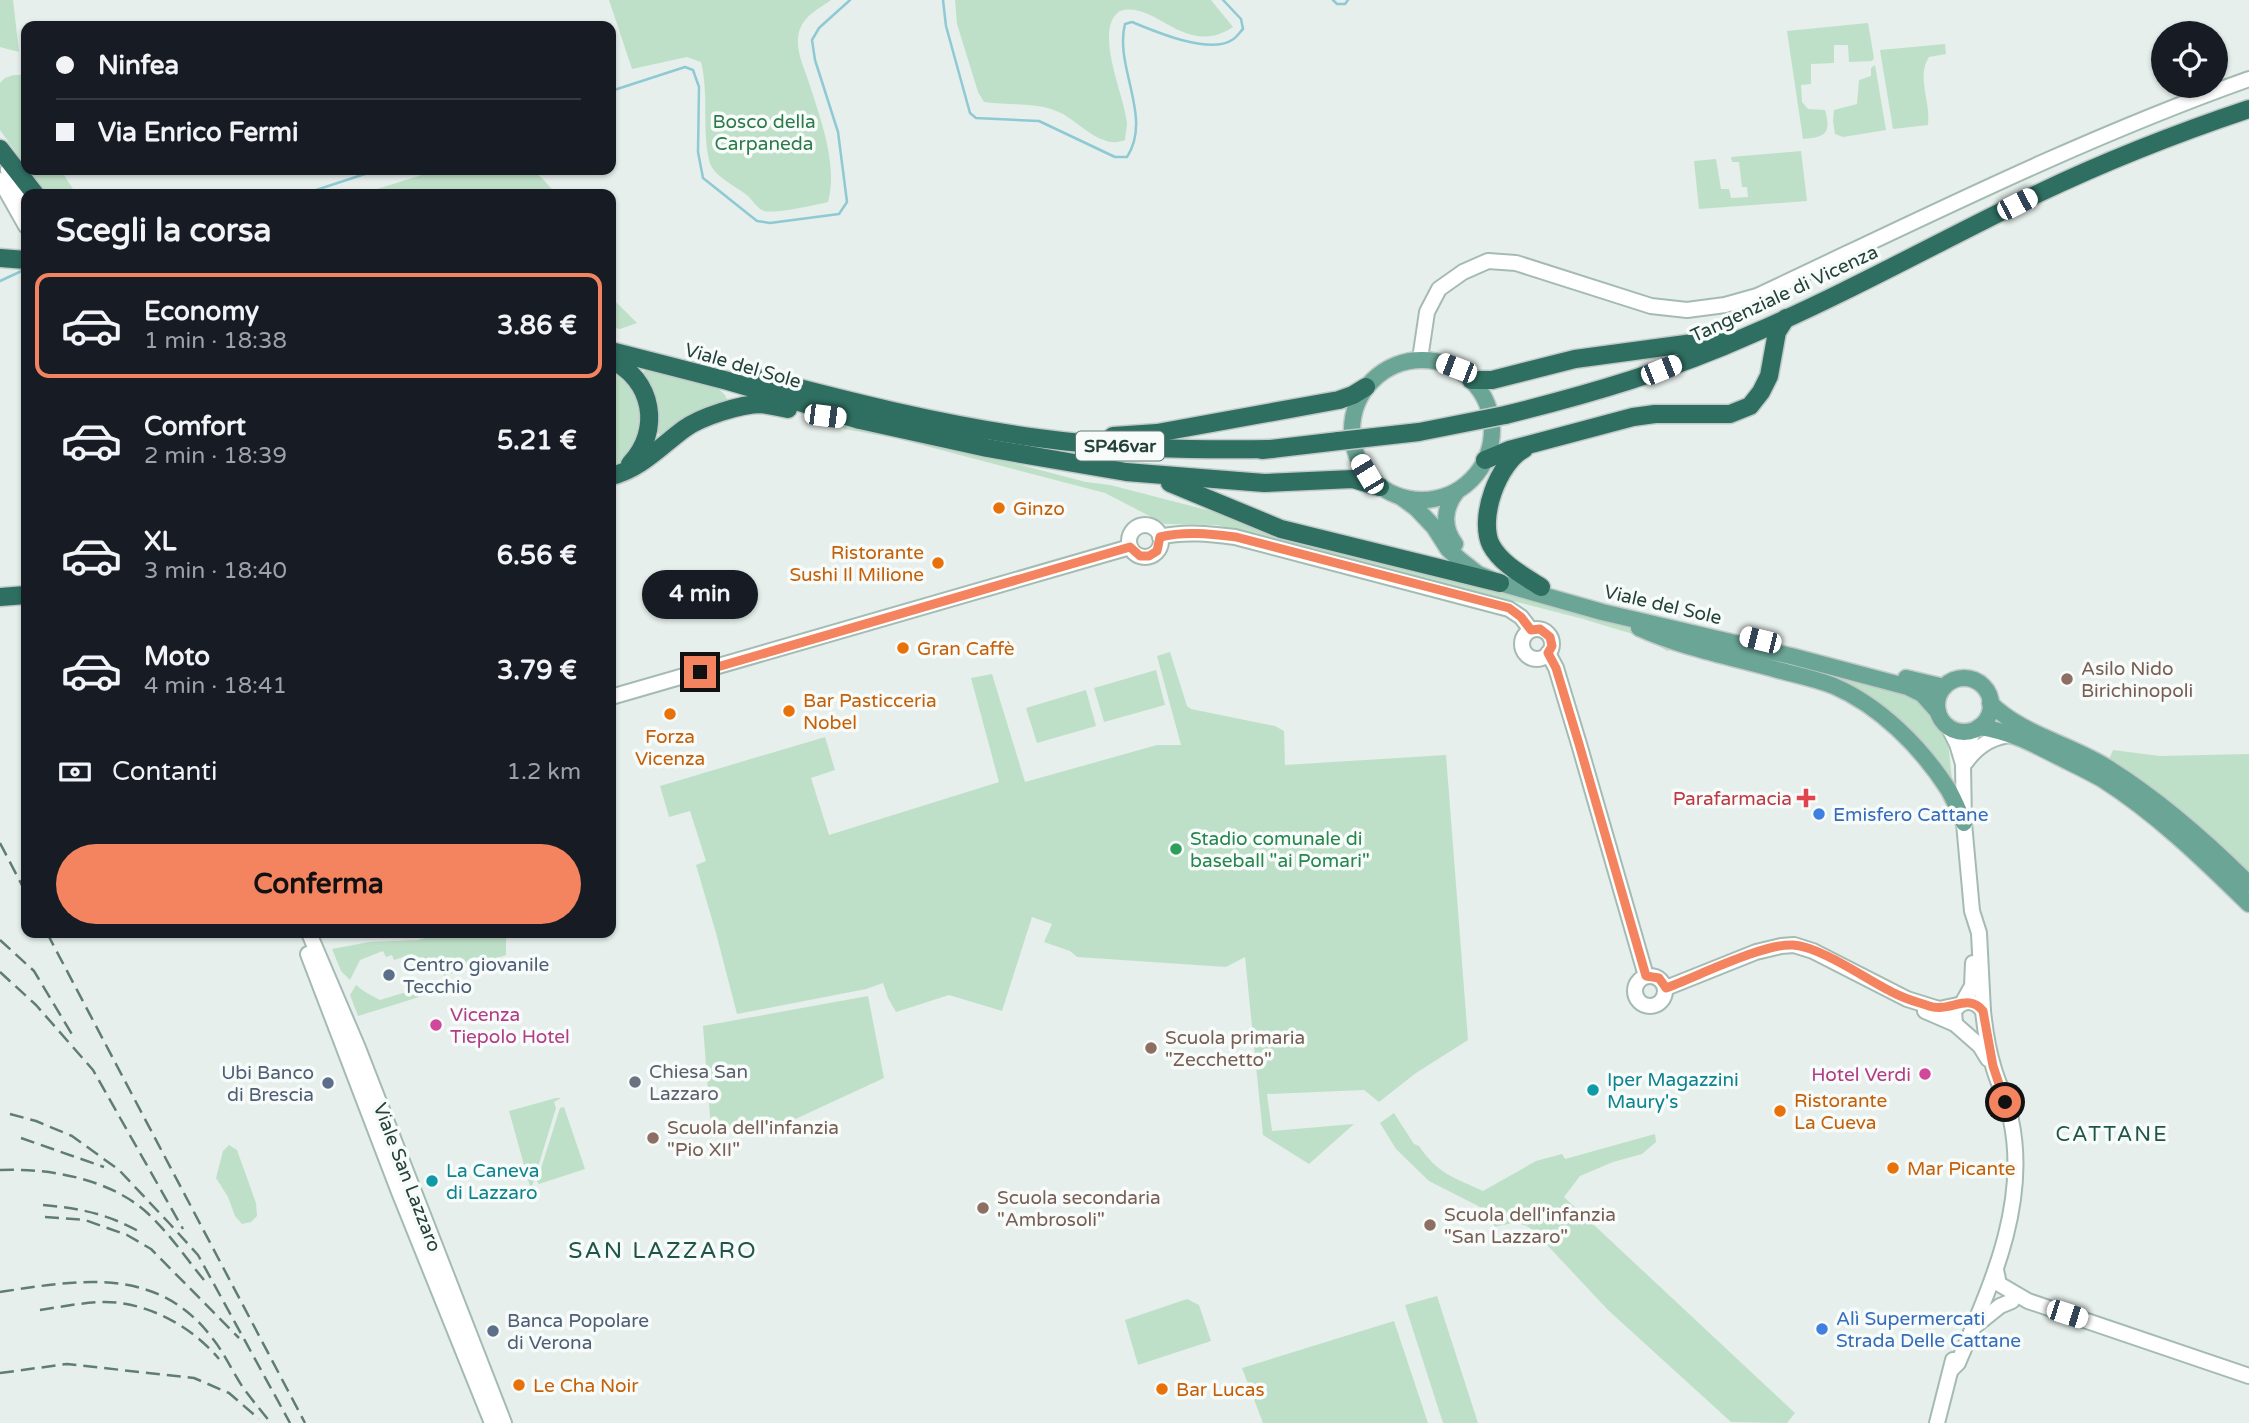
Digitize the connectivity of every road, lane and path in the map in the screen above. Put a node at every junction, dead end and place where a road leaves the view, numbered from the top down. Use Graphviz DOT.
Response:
graph roads {
  1 [pos="2249,79"];
  2 [pos="2249,109"];
  3 [pos="0,152"];
  4 [pos="0,180"];
  5 [pos="31,189"];
  6 [pos="21,192"];
  7 [pos="21,217"];
  8 [pos="0,248"];
  9 [pos="21,250"];
  10 [pos="0,258"];
  11 [pos="21,260"];
  12 [pos="1786,318"];
  13 [pos="1751,335"];
  14 [pos="616,340"];
  15 [pos="616,352"];
  16 [pos="1419,359"];
  17 [pos="616,362"];
  18 [pos="1471,380"];
  19 [pos="1366,387"];
  20 [pos="860,420"];
  21 [pos="970,426"];
  22 [pos="1533,444"];
  23 [pos="987,448"];
  24 [pos="1272,449"];
  25 [pos="1485,460"];
  26 [pos="1126,472"];
  27 [pos="616,474"];
  28 [pos="616,474"];
  29 [pos="1380,487"];
  30 [pos="1457,491"];
  31 [pos="1401,497"];
  32 [pos="1160,537"];
  33 [pos="1130,547"];
  34 [pos="1500,583"];
  35 [pos="1541,587"];
  36 [pos="21,595"];
  37 [pos="0,597"];
  38 [pos="1602,612"];
  39 [pos="1531,630"];
  40 [pos="1548,653"];
  41 [pos="1944,687"];
  42 [pos="616,696"];
  43 [pos="1990,703"];
  44 [pos="1938,712"];
  45 [pos="1949,727"];
  46 [pos="1976,729"];
  47 [pos="2015,735"];
  48 [pos="1963,766"];
  49 [pos="1964,823"];
  50 [pos="2249,884"];
  51 [pos="2249,904"];
  52 [pos="1972,911"];
  53 [pos="302,938"];
  54 [pos="311,938"];
  55 [pos="1646,976"];
  56 [pos="1666,988"];
  57 [pos="1907,999"];
  58 [pos="1961,1003"];
  59 [pos="1983,1015"];
  60 [pos="1959,1027"];
  61 [pos="1993,1066"];
  62 [pos="2006,1234"];
  63 [pos="1996,1270"];
  64 [pos="1988,1290"];
  65 [pos="2012,1301"];
  66 [pos="2028,1301"];
  67 [pos="1972,1329"];
  68 [pos="1952,1369"];
  69 [pos="2249,1376"];
  70 [pos="492,1423"];
  71 [pos="504,1423"];
  72 [pos="1937,1423"];
  1 -- 16 [label="street"];
  2 -- 12 [label="highway, Tangenziale di Vicenza / SP46var"];
  3 -- 5 [label="highway"];
  3 -- 6 [label="street"];
  4 -- 7 [label="street"];
  8 -- 9 [label="highway"];
  10 -- 11 [label="highway"];
  12 -- 13 [label="highway, Tangenziale di Vicenza / SP46var"];
  12 -- 22 [label="highway"];
  13 -- 18 [label="highway"];
  13 -- 24 [label="highway, Tangenziale di Vicenza / SP46var, bridge"];
  14 -- 21 [label="highway, Viale del Sole"];
  15 -- 20 [label="highway, Viale del Sole"];
  16 -- 18 [label="main road, Viale del Sole"];
  16 -- 19 [label="main road, Viale del Sole"];
  17 -- 28 [label="highway"];
  18 -- 25 [label="main road, Viale del Sole"];
  19 -- 21 [label="highway"];
  19 -- 29 [label="main road, Viale del Sole"];
  20 -- 23 [label="highway, Viale del Sole"];
  20 -- 27 [label="highway"];
  21 -- 24 [label="highway, Tangenziale di Vicenza / SP46var"];
  22 -- 25 [label="highway"];
  22 -- 35 [label="highway"];
  23 -- 24 [label="highway, Tangenziale di Vicenza / SP46var"];
  23 -- 26 [label="highway"];
  25 -- 30 [label="main road, Viale del Sole"];
  26 -- 29 [label="highway"];
  26 -- 34 [label="highway"];
  29 -- 31 [label="main road, Viale del Sole"];
  30 -- 31 [label="main road, Viale del Sole"];
  30 -- 35 [label="main road, Viale del Sole"];
  31 -- 34 [label="main road, Viale del Sole"];
  32 -- 33 [label="street"];
  32 -- 33 [label="street"];
  32 -- 39 [label="street"];
  33 -- 42 [label="street"];
  34 -- 38 [label="main road, Viale del Sole"];
  35 -- 41 [label="main road, Viale del Sole"];
  36 -- 37 [label="highway"];
  38 -- 44 [label="main road, Viale del Sole"];
  38 -- 49 [label="main road"];
  39 -- 40 [label="street"];
  39 -- 40 [label="street"];
  40 -- 55 [label="street"];
  41 -- 43 [label="main road, Viale del Sole"];
  41 -- 44 [label="main road"];
  43 -- 46 [label="main road"];
  43 -- 50 [label="main road, Viale del Sole"];
  44 -- 45 [label="main road, Viale del Sole"];
  45 -- 46 [label="main road"];
  45 -- 48 [label="street"];
  46 -- 47 [label="main road"];
  46 -- 48 [label="street"];
  47 -- 48 [label="street"];
  47 -- 51 [label="main road"];
  48 -- 49 [label="street"];
  49 -- 52 [label="street"];
  52 -- 58 [label="street"];
  52 -- 59 [label="street"];
  53 -- 70 [label="street, Viale San Lazzaro"];
  54 -- 71 [label="street, Viale San Lazzaro"];
  55 -- 56 [label="street"];
  55 -- 56 [label="street"];
  56 -- 57 [label="street"];
  57 -- 58 [label="street"];
  57 -- 60 [label="street"];
  58 -- 59 [label="street"];
  58 -- 60 [label="street"];
  59 -- 60 [label="street"];
  59 -- 61 [label="street"];
  60 -- 61 [label="street"];
  61 -- 62 [label="street"];
  62 -- 63 [label="street"];
  62 -- 68 [label="street"];
  63 -- 64 [label="street"];
  63 -- 66 [label="street"];
  64 -- 65 [label="street"];
  64 -- 67 [label="street"];
  65 -- 66 [label="street"];
  65 -- 67 [label="street"];
  66 -- 69 [label="street"];
  67 -- 68 [label="street"];
  68 -- 72 [label="street"];
}
